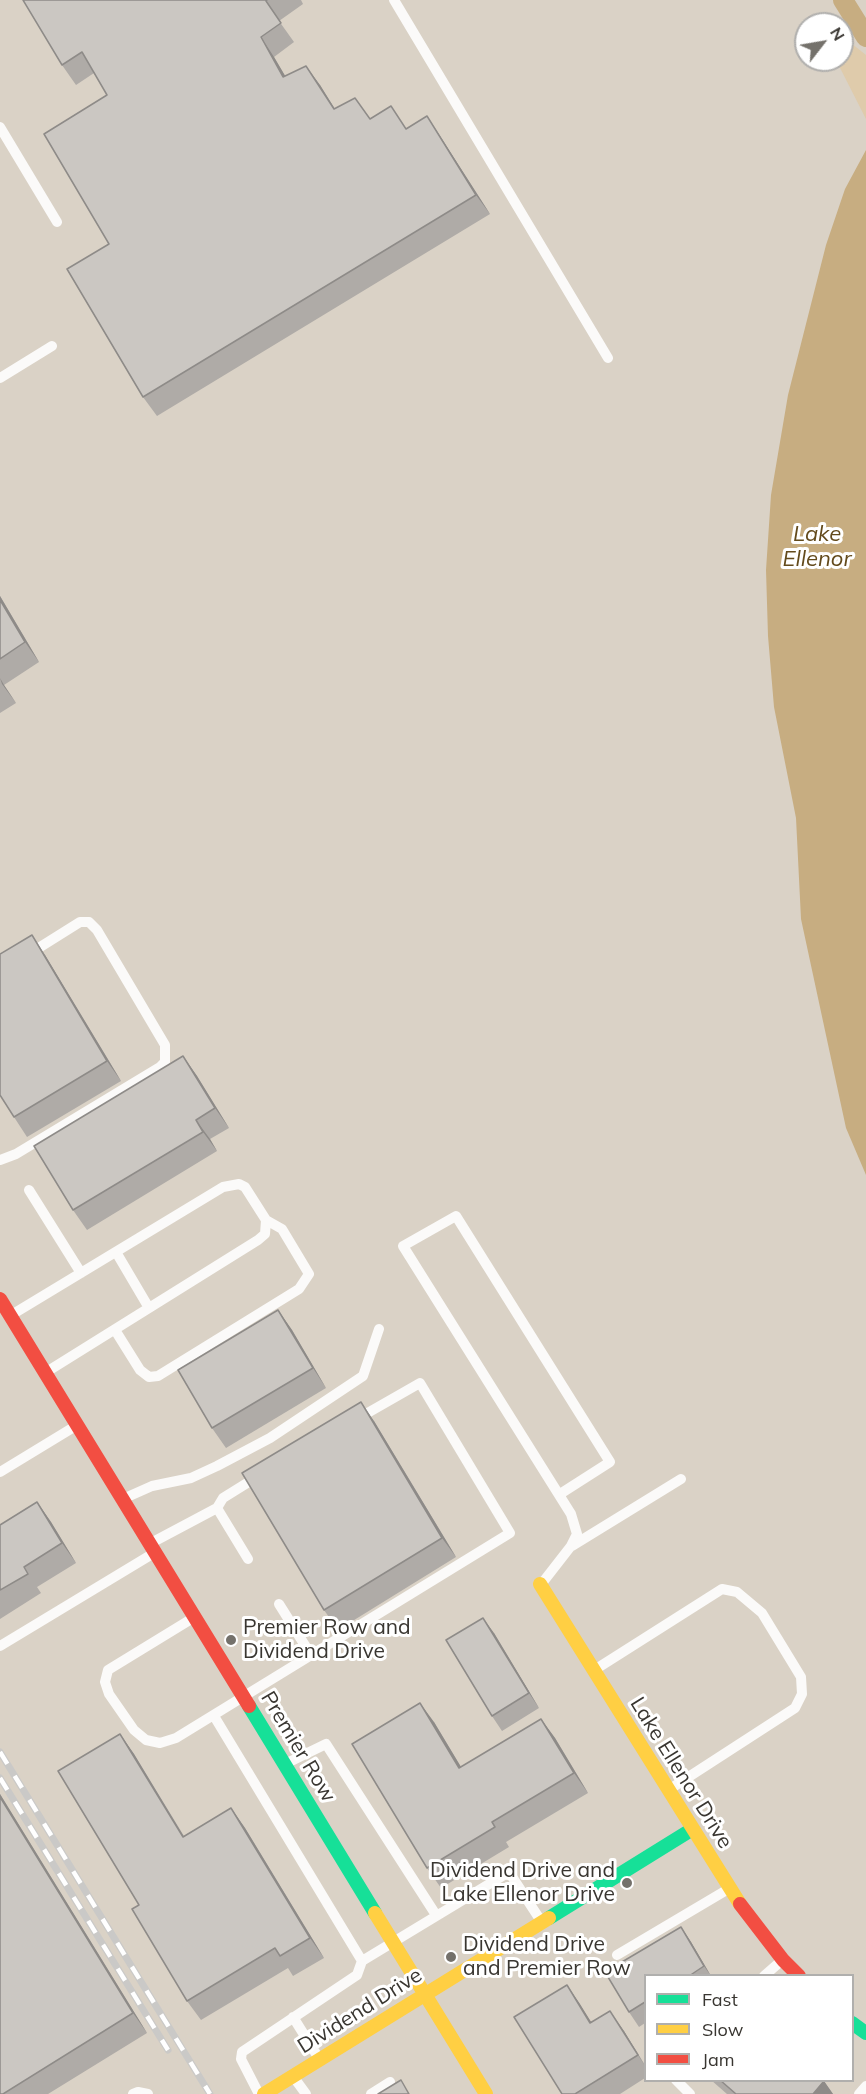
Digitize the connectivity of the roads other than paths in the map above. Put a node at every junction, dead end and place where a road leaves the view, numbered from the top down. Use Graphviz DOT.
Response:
graph roads {
  1 [pos="394,0"];
  2 [pos="0,127"];
  3 [pos="57,222"];
  4 [pos="52,346"];
  5 [pos="608,358"];
  6 [pos="0,378"];
  7 [pos="20,960"];
  8 [pos="0,1160"];
  9 [pos="29,1190"];
  10 [pos="266,1220"];
  11 [pos="116,1252"];
  12 [pos="81,1273"];
  13 [pos="0,1299"];
  14 [pos="149,1308"];
  15 [pos="5,1316"];
  16 [pos="379,1329"];
  17 [pos="115,1330"];
  18 [pos="45,1373"];
  19 [pos="77,1425"];
  20 [pos="348,1425"];
  21 [pos="275,1466"];
  22 [pos="0,1472"];
  23 [pos="681,1479"];
  24 [pos="560,1494"];
  25 [pos="122,1500"];
  26 [pos="217,1508"];
  27 [pos="571,1546"];
  28 [pos="152,1548"];
  29 [pos="248,1559"];
  30 [pos="540,1584"];
  31 [pos="279,1604"];
  32 [pos="194,1617"];
  33 [pos="0,1646"];
  34 [pos="311,1655"];
  35 [pos="593,1671"];
  36 [pos="243,1697"];
  37 [pos="214,1716"];
  38 [pos="285,1765"];
  39 [pos="667,1791"];
  40 [pos="691,1830"];
  41 [pos="728,1889"];
  42 [pos="436,1915"];
  43 [pos="542,1923"];
  44 [pos="392,1941"];
  45 [pos="617,1955"];
  46 [pos="783,1960"];
  47 [pos="362,1961"];
  48 [pos="766,1974"];
  49 [pos="797,1974"];
  50 [pos="425,1995"];
  51 [pos="293,2017"];
  52 [pos="320,2060"];
  53 [pos="293,2076"];
  54 [pos="390,2082"];
  55 [pos="678,2082"];
  56 [pos="866,2086"];
  57 [pos="134,2094"];
  58 [pos="148,2094"];
  59 [pos="259,2094"];
  60 [pos="264,2094"];
  61 [pos="306,2094"];
  62 [pos="371,2094"];
  63 [pos="486,2094"];
  64 [pos="690,2094"];
  65 [pos="859,2094"];
  1 -- 5 [label="lane"];
  2 -- 3 [label="lane"];
  4 -- 6 [label="lane"];
  7 -- 8 [label="lane"];
  9 -- 12 [label="lane"];
  10 -- 11 [label="lane"];
  10 -- 14 [label="lane"];
  10 -- 17 [label="lane"];
  11 -- 12 [label="lane"];
  11 -- 14 [label="lane"];
  12 -- 15 [label="lane"];
  13 -- 15 [label="street, Premier Row"];
  14 -- 17 [label="lane"];
  15 -- 18 [label="street, Premier Row"];
  16 -- 25 [label="lane"];
  17 -- 18 [label="lane"];
  18 -- 19 [label="street, Premier Row"];
  19 -- 22 [label="lane"];
  19 -- 25 [label="street, Premier Row"];
  20 -- 34 [label="lane"];
  21 -- 26 [label="lane"];
  23 -- 27 [label="lane"];
  24 -- 24 [label="lane"];
  24 -- 27 [label="lane"];
  25 -- 28 [label="street, Premier Row"];
  26 -- 28 [label="lane"];
  26 -- 29 [label="lane"];
  27 -- 30 [label="lane"];
  28 -- 32 [label="street, Premier Row"];
  28 -- 33 [label="lane"];
  30 -- 35 [label="street, Lake Ellenor Drive"];
  31 -- 34 [label="lane"];
  32 -- 36 [label="street, Premier Row"];
  32 -- 37 [label="lane"];
  34 -- 36 [label="lane"];
  35 -- 39 [label="street, Lake Ellenor Drive"];
  35 -- 39 [label="lane"];
  36 -- 37 [label="lane"];
  36 -- 38 [label="street, Premier Row"];
  37 -- 47 [label="lane"];
  38 -- 42 [label="lane"];
  38 -- 44 [label="street, Premier Row"];
  39 -- 40 [label="street, Lake Ellenor Drive"];
  40 -- 41 [label="street, Lake Ellenor Drive"];
  40 -- 43 [label="street, Dividend Drive"];
  41 -- 45 [label="lane"];
  41 -- 46 [label="street, Lake Ellenor Drive"];
  42 -- 43 [label="lane"];
  42 -- 44 [label="lane"];
  43 -- 50 [label="street, Dividend Drive"];
  44 -- 47 [label="lane"];
  44 -- 50 [label="street, Premier Row"];
  46 -- 48 [label="lane"];
  46 -- 49 [label="street, Lake Ellenor Drive"];
  47 -- 51 [label="lane"];
  50 -- 52 [label="street, Dividend Drive"];
  50 -- 63 [label="street, Premier Row"];
  51 -- 52 [label="lane"];
  51 -- 59 [label="lane"];
  52 -- 53 [label="street, Dividend Drive"];
  53 -- 60 [label="street, Dividend Drive"];
  53 -- 61 [label="lane"];
  54 -- 62 [label="lane"];
  55 -- 64 [label="lane"];
  56 -- 65 [label="lane"];
  57 -- 58 [label="lane"];
}
